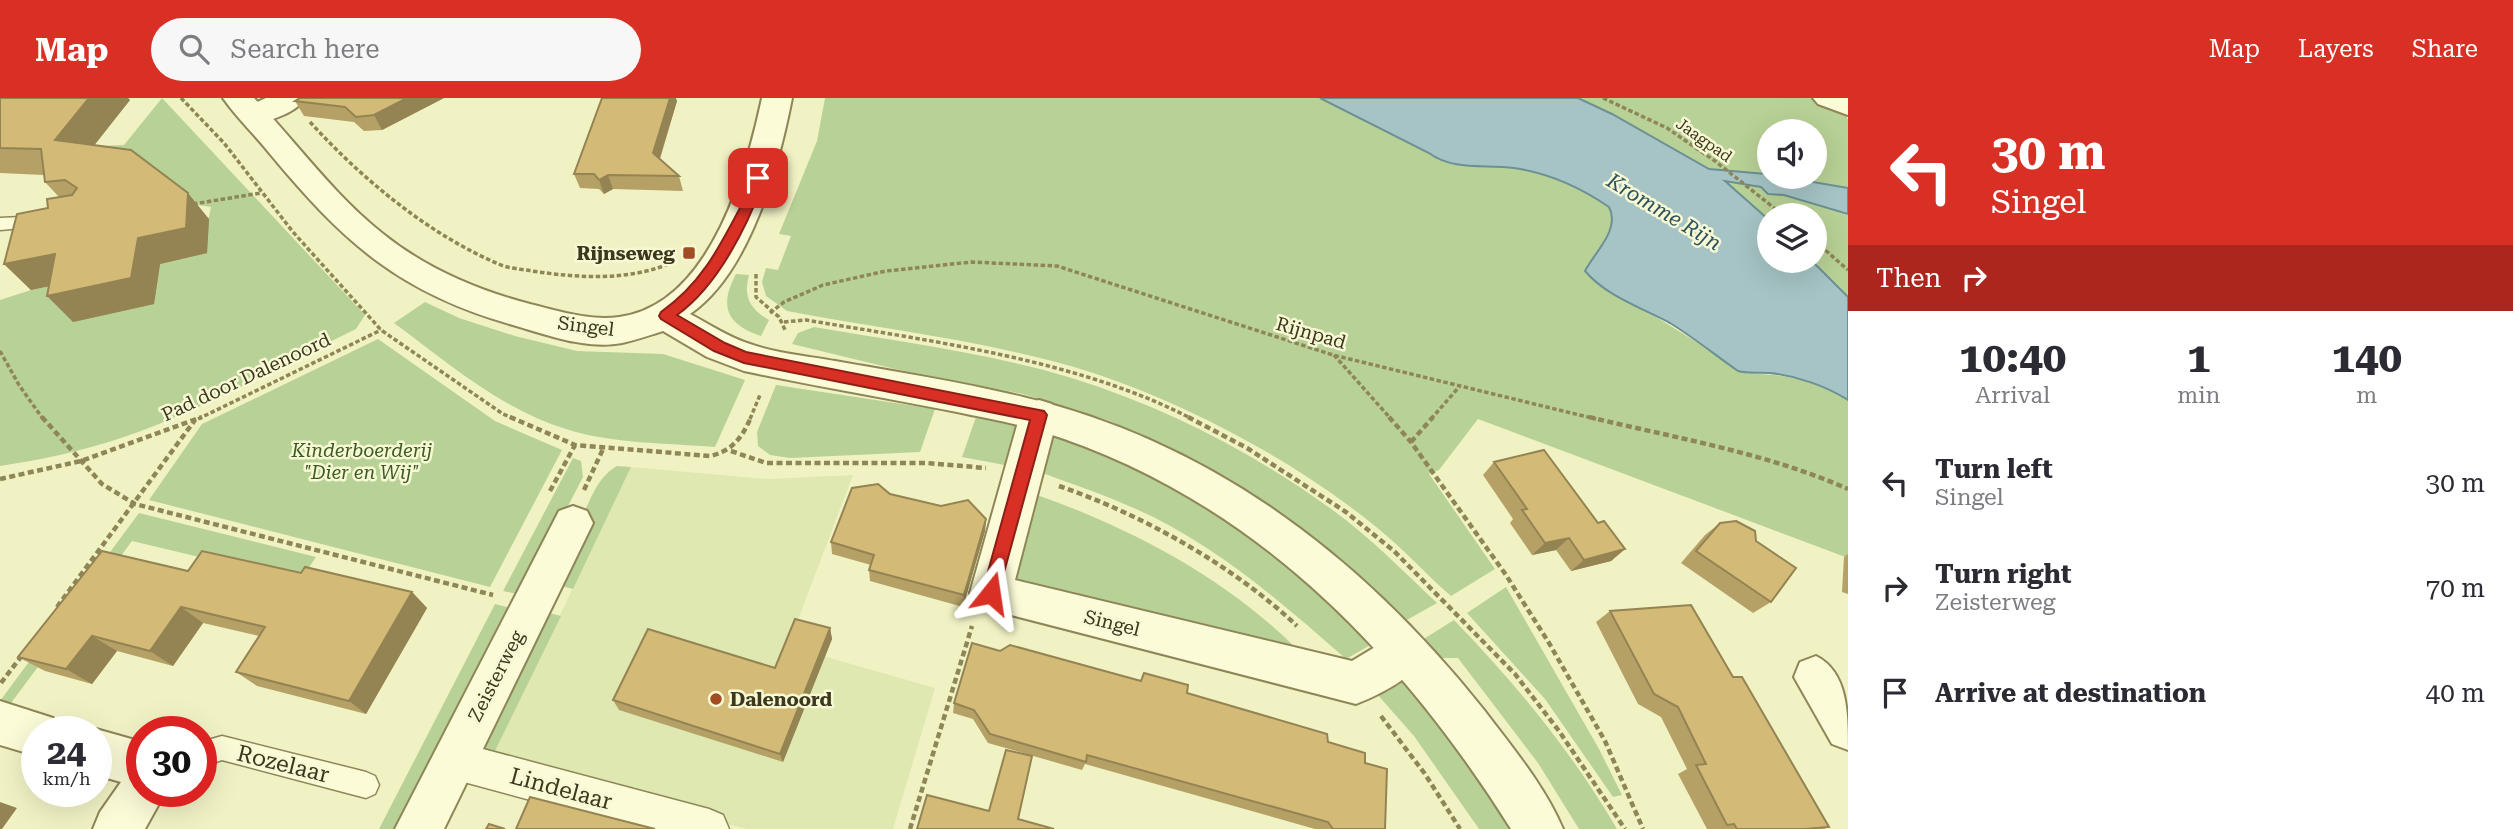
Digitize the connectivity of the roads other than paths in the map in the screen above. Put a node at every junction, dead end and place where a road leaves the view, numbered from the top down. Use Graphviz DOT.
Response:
graph roads {
  1 [pos="291,98"];
  2 [pos="776,98"];
  3 [pos="1828,98"];
  4 [pos="1848,106"];
  5 [pos="246,107"];
  6 [pos="65,219"];
  7 [pos="0,224"];
  8 [pos="666,316"];
  9 [pos="1039,415"];
  10 [pos="573,523"];
  11 [pos="1405,652"];
  12 [pos="1816,677"];
  13 [pos="0,723"];
  14 [pos="1848,728"];
  15 [pos="21,729"];
  16 [pos="217,750"];
  17 [pos="453,760"];
  18 [pos="366,785"];
  19 [pos="132,807"];
  20 [pos="117,829"];
  21 [pos="419,829"];
  22 [pos="709,829"];
  23 [pos="1539,829"];
  1 -- 5 [label="street"];
  2 -- 8 [label="street"];
  3 -- 4 [label="street"];
  5 -- 8 [label="street, Singel"];
  6 -- 7 [label="lane"];
  8 -- 9 [label="street"];
  9 -- 11 [label="street"];
  9 -- 11 [label="street, Singel"];
  10 -- 17 [label="street, Zeisterweg"];
  11 -- 23 [label="street"];
  12 -- 14 [label="street"];
  13 -- 15 [label="street"];
  16 -- 18 [label="lane, Rozelaar"];
  17 -- 21 [label="street, Zeisterweg"];
  17 -- 22 [label="street, Lindelaar"];
  19 -- 20 [label="street"];
}
